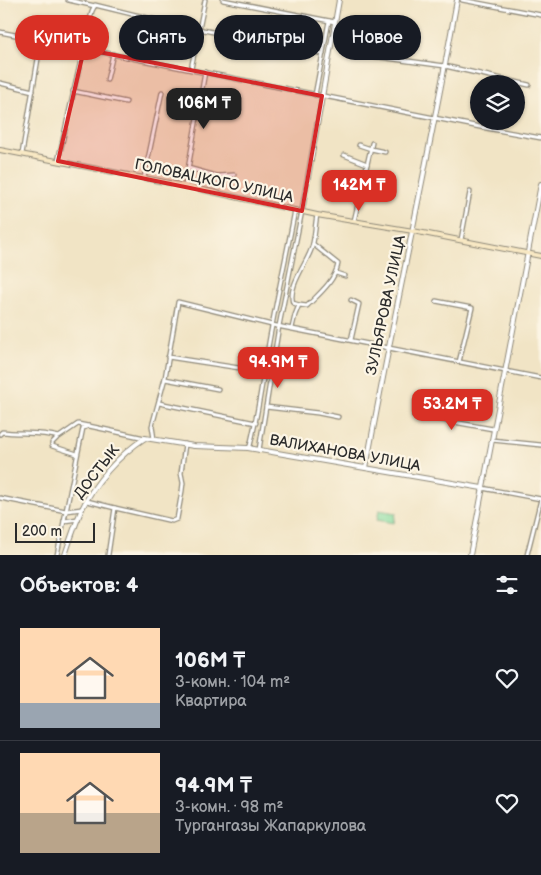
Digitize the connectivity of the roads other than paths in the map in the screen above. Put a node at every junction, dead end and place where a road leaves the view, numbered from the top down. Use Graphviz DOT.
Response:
graph roads {
  1 [pos="68,0"];
  2 [pos="205,0"];
  3 [pos="223,0"];
  4 [pos="339,0"];
  5 [pos="457,0"];
  6 [pos="462,0"];
  7 [pos="95,6"];
  8 [pos="91,15"];
  9 [pos="136,15"];
  10 [pos="202,15"];
  11 [pos="336,15"];
  12 [pos="541,15"];
  13 [pos="328,21"];
  14 [pos="333,22"];
  15 [pos="0,32"];
  16 [pos="333,33"];
  17 [pos="15,35"];
  18 [pos="109,53"];
  19 [pos="113,54"];
  20 [pos="323,54"];
  21 [pos="119,55"];
  22 [pos="38,60"];
  23 [pos="81,60"];
  24 [pos="144,60"];
  25 [pos="193,60"];
  26 [pos="322,60"];
  27 [pos="401,60"];
  28 [pos="445,66"];
  29 [pos="191,69"];
  30 [pos="205,72"];
  31 [pos="107,80"];
  32 [pos="0,83"];
  33 [pos="529,85"];
  34 [pos="32,90"];
  35 [pos="73,91"];
  36 [pos="162,92"];
  37 [pos="315,94"];
  38 [pos="322,96"];
  39 [pos="126,102"];
  40 [pos="434,118"];
  41 [pos="541,138"];
  42 [pos="372,143"];
  43 [pos="360,145"];
  44 [pos="370,149"];
  45 [pos="0,150"];
  46 [pos="385,152"];
  47 [pos="22,154"];
  48 [pos="344,155"];
  49 [pos="58,161"];
  50 [pos="367,164"];
  51 [pos="188,168"];
  52 [pos="234,175"];
  53 [pos="144,178"];
  54 [pos="348,179"];
  55 [pos="362,183"];
  56 [pos="541,184"];
  57 [pos="185,186"];
  58 [pos="470,192"];
  59 [pos="295,210"];
  60 [pos="302,211"];
  61 [pos="317,215"];
  62 [pos="354,221"];
  63 [pos="413,231"];
  64 [pos="461,240"];
  65 [pos="313,244"];
  66 [pos="528,254"];
  67 [pos="541,256"];
  68 [pos="336,273"];
  69 [pos="345,276"];
  70 [pos="351,300"];
  71 [pos="436,300"];
  72 [pos="299,305"];
  73 [pos="272,325"];
  74 [pos="279,326"];
  75 [pos="292,328"];
  76 [pos="351,340"];
  77 [pos="388,347"];
  78 [pos="168,356"];
  79 [pos="459,362"];
  80 [pos="505,370"];
  81 [pos="265,372"];
  82 [pos="541,378"];
  83 [pos="165,379"];
  84 [pos="218,389"];
  85 [pos="158,403"];
  86 [pos="266,406"];
  87 [pos="414,415"];
  88 [pos="338,417"];
  89 [pos="256,423"];
  90 [pos="89,426"];
  91 [pos="493,429"];
  92 [pos="0,434"];
  93 [pos="59,437"];
  94 [pos="145,438"];
  95 [pos="154,438"];
  96 [pos="492,440"];
  97 [pos="185,444"];
  98 [pos="541,445"];
  99 [pos="248,448"];
  100 [pos="259,450"];
  101 [pos="77,454"];
  102 [pos="366,468"];
  103 [pos="482,488"];
  104 [pos="0,498"];
  105 [pos="541,499"];
  106 [pos="86,501"];
  107 [pos="115,508"];
  108 [pos="82,509"];
  109 [pos="66,511"];
  110 [pos="78,519"];
  111 [pos="64,521"];
  112 [pos="57,555"];
  113 [pos="65,555"];
  114 [pos="108,555"];
  115 [pos="470,555"];
  116 [pos="527,555"];
  1 -- 7 [label="street"];
  2 -- 10 [label="street"];
  3 -- 13 [label="street"];
  4 -- 11 [label="street"];
  5 -- 28 [label="street, ЗУЛЬЯРОВА УЛИЦА"];
  6 -- 12 [label="street"];
  7 -- 8 [label="street"];
  7 -- 9 [label="street"];
  13 -- 14 [label="street"];
  13 -- 20 [label="street"];
  15 -- 17 [label="street"];
  16 -- 38 [label="street"];
  18 -- 19 [label="street"];
  19 -- 21 [label="street"];
  19 -- 31 [label="street"];
  22 -- 34 [label="street"];
  23 -- 35 [label="street"];
  24 -- 29 [label="street"];
  25 -- 29 [label="street"];
  26 -- 37 [label="street"];
  27 -- 28 [label="street"];
  28 -- 33 [label="street"];
  28 -- 40 [label="street, ЗУЛЬЯРОВА УЛИЦА"];
  29 -- 30 [label="street"];
  30 -- 37 [label="street"];
  30 -- 51 [label="street"];
  32 -- 34 [label="street"];
  34 -- 47 [label="street"];
  35 -- 39 [label="street"];
  35 -- 49 [label="street"];
  36 -- 53 [label="street"];
  37 -- 38 [label="street"];
  38 -- 40 [label="street"];
  38 -- 60 [label="street"];
  40 -- 41 [label="street"];
  40 -- 63 [label="street, ЗУЛЬЯРОВА УЛИЦА"];
  42 -- 44 [label="street"];
  43 -- 44 [label="street"];
  44 -- 46 [label="street"];
  44 -- 50 [label="street"];
  45 -- 47 [label="main road, ГОЛОВАЦКОГО УЛИЦА"];
  47 -- 49 [label="main road, ГОЛОВАЦКОГО УЛИЦА"];
  48 -- 50 [label="street"];
  49 -- 53 [label="main road, ГОЛОВАЦКОГО УЛИЦА"];
  50 -- 55 [label="street"];
  51 -- 52 [label="street"];
  51 -- 57 [label="street"];
  53 -- 57 [label="main road, ГОЛОВАЦКОГО УЛИЦА"];
  54 -- 55 [label="street"];
  55 -- 62 [label="street"];
  56 -- 66 [label="street"];
  57 -- 59 [label="main road, ГОЛОВАЦКОГО УЛИЦА"];
  58 -- 64 [label="street"];
  59 -- 60 [label="main road, ГОЛОВАЦКОГО УЛИЦА"];
  59 -- 73 [label="street"];
  60 -- 61 [label="main road, ГОЛОВАЦКОГО УЛИЦА"];
  60 -- 74 [label="street"];
  61 -- 62 [label="main road, ГОЛОВАЦКОГО УЛИЦА"];
  61 -- 65 [label="street"];
  62 -- 63 [label="main road, ГОЛОВАЦКОГО УЛИЦА"];
  63 -- 64 [label="main road, ГОЛОВАЦКОГО УЛИЦА"];
  63 -- 77 [label="street, ЗУЛЬЯРОВА УЛИЦА"];
  64 -- 66 [label="main road, ГОЛОВАЦКОГО УЛИЦА"];
  65 -- 68 [label="street"];
  65 -- 72 [label="street"];
  66 -- 67 [label="main road, ГОЛОВАЦКОГО УЛИЦА"];
  66 -- 80 [label="street"];
  68 -- 69 [label="street"];
  68 -- 72 [label="street"];
  70 -- 76 [label="street"];
  71 -- 79 [label="street"];
  72 -- 75 [label="street"];
  73 -- 74 [label="street"];
  73 -- 78 [label="street"];
  73 -- 81 [label="street"];
  74 -- 75 [label="street"];
  74 -- 86 [label="street"];
  75 -- 76 [label="street"];
  76 -- 77 [label="street"];
  77 -- 79 [label="street"];
  77 -- 102 [label="street, ЗУЛЬЯРОВА УЛИЦА"];
  78 -- 81 [label="street"];
  78 -- 83 [label="street"];
  79 -- 80 [label="street"];
  80 -- 82 [label="street"];
  80 -- 91 [label="street"];
  81 -- 89 [label="street"];
  83 -- 84 [label="street"];
  83 -- 85 [label="street"];
  85 -- 89 [label="street"];
  85 -- 95 [label="street"];
  86 -- 88 [label="street"];
  86 -- 100 [label="street"];
  87 -- 91 [label="street"];
  89 -- 99 [label="street"];
  90 -- 93 [label="street"];
  90 -- 94 [label="street"];
  90 -- 101 [label="street"];
  91 -- 96 [label="street"];
  92 -- 93 [label="street"];
  93 -- 101 [label="street"];
  94 -- 95 [label="street, ВАЛИХАНОВА УЛИЦА"];
  94 -- 106 [label="street, ДОСТЫК"];
  95 -- 97 [label="street, ВАЛИХАНОВА УЛИЦА"];
  96 -- 98 [label="street"];
  96 -- 103 [label="street"];
  97 -- 99 [label="street, ВАЛИХАНОВА УЛИЦА"];
  97 -- 107 [label="street"];
  99 -- 100 [label="street, ВАЛИХАНОВА УЛИЦА"];
  100 -- 102 [label="street, ВАЛИХАНОВА УЛИЦА"];
  101 -- 109 [label="street"];
  102 -- 103 [label="street, ВАЛИХАНОВА УЛИЦА"];
  103 -- 105 [label="street, ВАЛИХАНОВА УЛИЦА"];
  103 -- 115 [label="street"];
  104 -- 109 [label="street"];
  105 -- 116 [label="street"];
  106 -- 107 [label="street"];
  106 -- 108 [label="street, ДОСТЫК"];
  107 -- 114 [label="street"];
  108 -- 109 [label="street"];
  108 -- 110 [label="street, ДОСТЫК"];
  109 -- 111 [label="street"];
  110 -- 111 [label="street"];
  110 -- 113 [label="street, ДОСТЫК"];
  111 -- 112 [label="street"];
}
